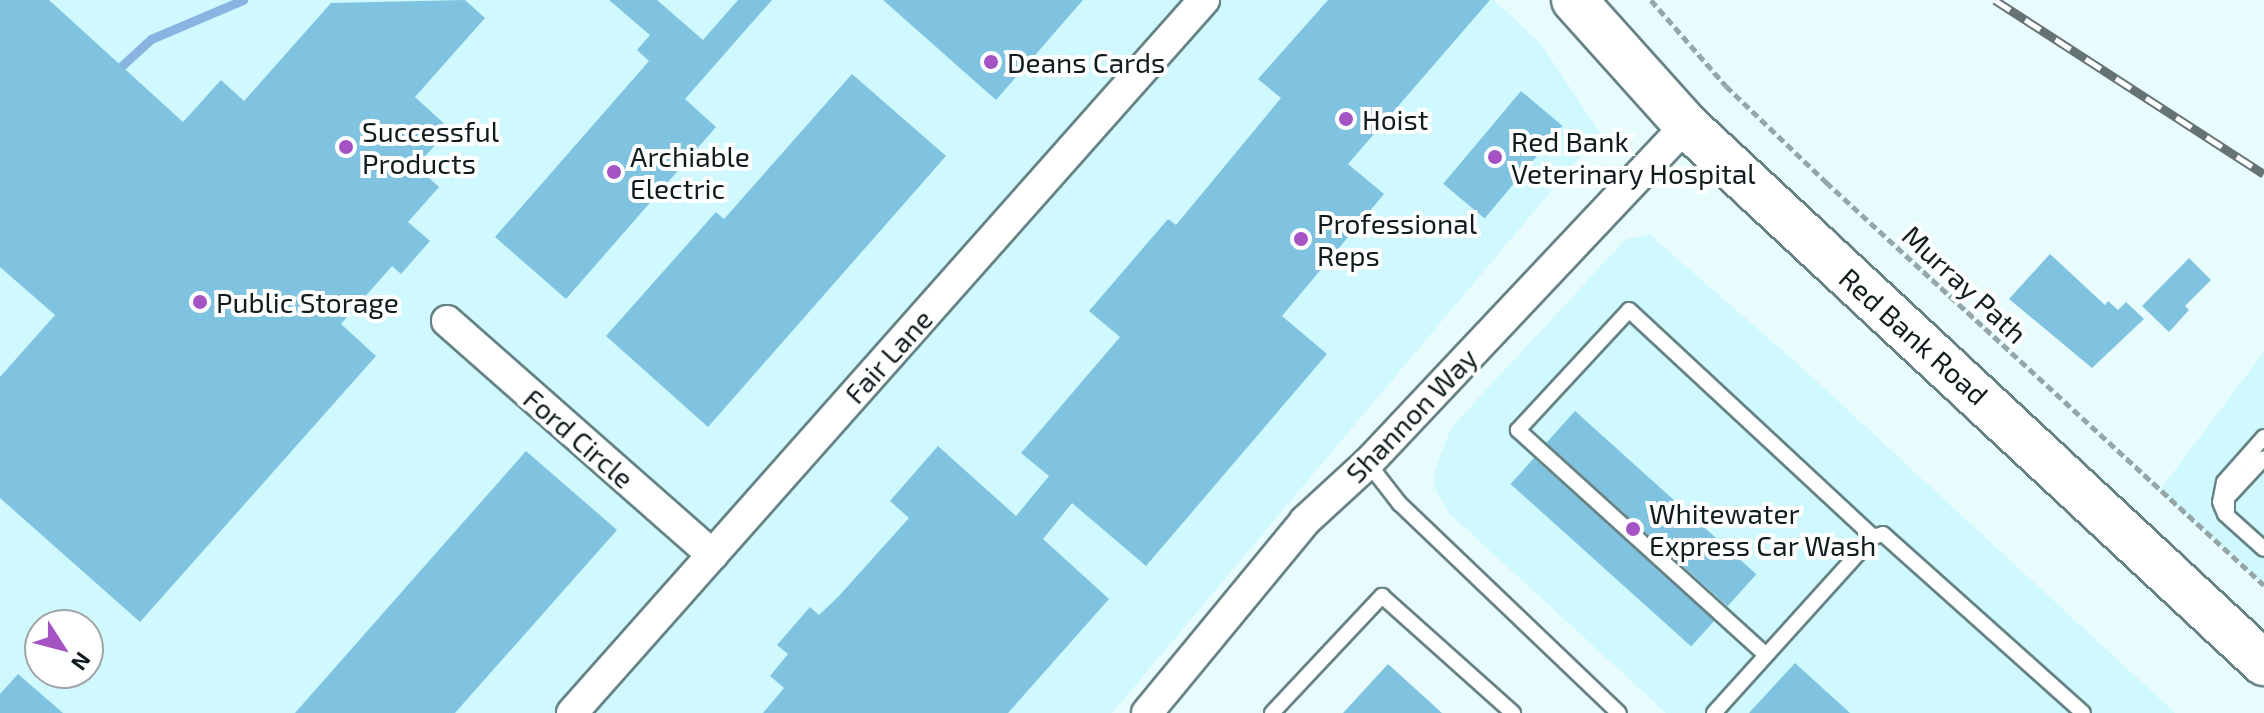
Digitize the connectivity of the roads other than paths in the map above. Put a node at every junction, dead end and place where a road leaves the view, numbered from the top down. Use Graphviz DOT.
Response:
graph roads {
  1 [pos="1204,0"];
  2 [pos="1574,0"];
  3 [pos="1686,125"];
  4 [pos="447,321"];
  5 [pos="2264,437"];
  6 [pos="2264,458"];
  7 [pos="1368,463"];
  8 [pos="2230,518"];
  9 [pos="1873,537"];
  10 [pos="2264,549"];
  11 [pos="712,555"];
  12 [pos="1766,655"];
  13 [pos="2264,663"];
  14 [pos="572,713"];
  15 [pos="1147,713"];
  16 [pos="1272,713"];
  17 [pos="1513,713"];
  18 [pos="1619,713"];
  19 [pos="1714,713"];
  20 [pos="2083,713"];
  1 -- 11 [label="street, Fair Lane"];
  2 -- 3 [label="highway, Red Bank Road"];
  3 -- 7 [label="street, Shannon Way"];
  3 -- 13 [label="highway, Red Bank Road"];
  4 -- 11 [label="street, Ford Circle"];
  5 -- 8 [label="lane"];
  6 -- 8 [label="lane"];
  7 -- 15 [label="street, Shannon Way"];
  7 -- 18 [label="lane"];
  8 -- 10 [label="lane"];
  9 -- 12 [label="lane"];
  9 -- 12 [label="lane"];
  9 -- 20 [label="lane"];
  11 -- 14 [label="street, Fair Lane"];
  12 -- 19 [label="lane"];
  16 -- 17 [label="lane"];
}
